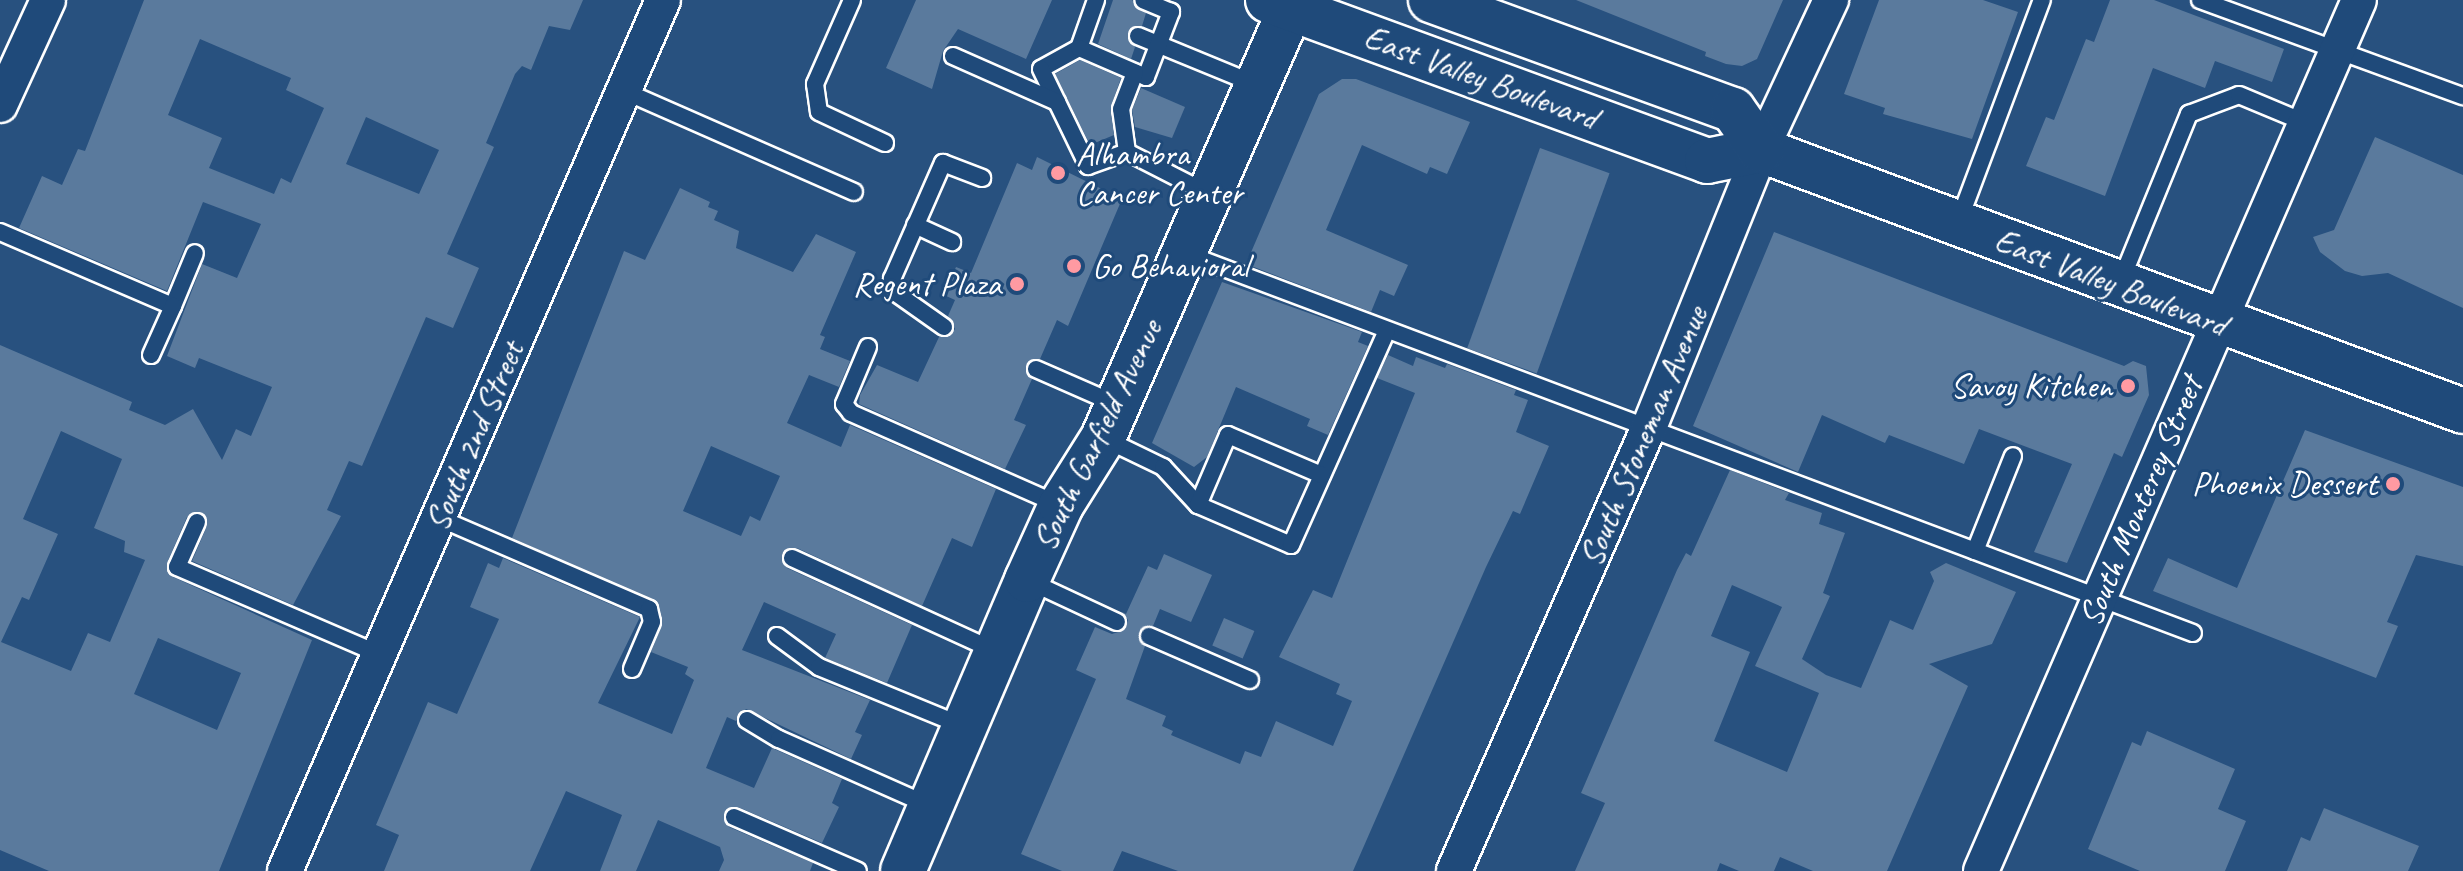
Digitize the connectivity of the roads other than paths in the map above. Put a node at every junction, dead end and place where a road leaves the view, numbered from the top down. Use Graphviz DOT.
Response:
graph roads {
  1 [pos="48,0"];
  2 [pos="663,0"];
  3 [pos="852,0"];
  4 [pos="1143,0"];
  5 [pos="1431,0"];
  6 [pos="1831,0"];
  7 [pos="2042,0"];
  8 [pos="2200,0"];
  9 [pos="2359,0"];
  10 [pos="1284,3"];
  11 [pos="1098,13"];
  12 [pos="1138,36"];
  13 [pos="1159,44"];
  14 [pos="1079,48"];
  15 [pos="2337,51"];
  16 [pos="953,56"];
  17 [pos="1135,73"];
  18 [pos="1257,84"];
  19 [pos="624,91"];
  20 [pos="2463,96"];
  21 [pos="1057,102"];
  22 [pos="0,105"];
  23 [pos="2306,123"];
  24 [pos="885,143"];
  25 [pos="1761,150"];
  26 [pos="1127,152"];
  27 [pos="982,178"];
  28 [pos="854,192"];
  29 [pos="1209,194"];
  30 [pos="1958,224"];
  31 [pos="915,225"];
  32 [pos="0,232"];
  33 [pos="952,242"];
  34 [pos="1183,252"];
  35 [pos="195,253"];
  36 [pos="2119,284"];
  37 [pos="173,306"];
  38 [pos="2215,322"];
  39 [pos="944,327"];
  40 [pos="1387,330"];
  41 [pos="868,347"];
  42 [pos="151,355"];
  43 [pos="1036,369"];
  44 [pos="2463,411"];
  45 [pos="1110,421"];
  46 [pos="1648,430"];
  47 [pos="2013,456"];
  48 [pos="1322,475"];
  49 [pos="1061,505"];
  50 [pos="1198,505"];
  51 [pos="439,518"];
  52 [pos="197,522"];
  53 [pos="1975,551"];
  54 [pos="792,558"];
  55 [pos="1027,580"];
  56 [pos="2100,598"];
  57 [pos="1117,622"];
  58 [pos="2193,633"];
  59 [pos="777,636"];
  60 [pos="1149,636"];
  61 [pos="998,652"];
  62 [pos="379,654"];
  63 [pos="632,669"];
  64 [pos="1250,680"];
  65 [pos="747,720"];
  66 [pos="965,727"];
  67 [pos="934,807"];
  68 [pos="734,817"];
  69 [pos="285,871"];
  70 [pos="858,871"];
  71 [pos="903,871"];
  72 [pos="1454,871"];
  73 [pos="1981,871"];
  1 -- 22 [label="street"];
  2 -- 19 [label="street, South 2nd Street"];
  3 -- 24 [label="lane"];
  4 -- 13 [label="lane"];
  5 -- 25 [label="main road, East Valley Boulevard"];
  6 -- 25 [label="street, South Stoneman Avenue"];
  7 -- 30 [label="lane"];
  8 -- 15 [label="lane"];
  9 -- 15 [label="street, South Monterey Street"];
  10 -- 18 [label="main road, South Garfield Avenue"];
  10 -- 25 [label="main road, East Valley Boulevard"];
  11 -- 14 [label="lane"];
  12 -- 13 [label="lane"];
  13 -- 17 [label="lane"];
  13 -- 18 [label="lane"];
  14 -- 17 [label="lane"];
  14 -- 21 [label="lane"];
  15 -- 20 [label="lane"];
  15 -- 23 [label="street, South Monterey Street"];
  16 -- 21 [label="lane"];
  17 -- 26 [label="lane"];
  18 -- 29 [label="main road, South Garfield Avenue"];
  19 -- 28 [label="lane"];
  19 -- 51 [label="street, South 2nd Street"];
  21 -- 26 [label="lane"];
  23 -- 36 [label="lane"];
  23 -- 38 [label="street, South Monterey Street"];
  25 -- 30 [label="main road, East Valley Boulevard"];
  25 -- 46 [label="street, South Stoneman Avenue"];
  26 -- 29 [label="lane"];
  27 -- 31 [label="lane"];
  29 -- 34 [label="main road, South Garfield Avenue"];
  30 -- 36 [label="main road, East Valley Boulevard"];
  31 -- 33 [label="lane"];
  31 -- 39 [label="lane"];
  32 -- 37 [label="lane"];
  34 -- 40 [label="lane"];
  34 -- 45 [label="main road, South Garfield Avenue"];
  35 -- 37 [label="lane"];
  36 -- 38 [label="main road, East Valley Boulevard"];
  37 -- 42 [label="lane"];
  38 -- 44 [label="main road, East Valley Boulevard"];
  38 -- 56 [label="street, South Monterey Street"];
  40 -- 46 [label="lane"];
  40 -- 48 [label="lane"];
  41 -- 49 [label="lane"];
  43 -- 45 [label="lane"];
  45 -- 49 [label="main road, South Garfield Avenue"];
  45 -- 50 [label="lane"];
  46 -- 53 [label="lane"];
  46 -- 72 [label="street, South Stoneman Avenue"];
  47 -- 53 [label="lane"];
  48 -- 50 [label="lane"];
  48 -- 50 [label="lane"];
  49 -- 55 [label="main road, South Garfield Avenue"];
  51 -- 62 [label="street, South 2nd Street"];
  51 -- 63 [label="lane"];
  52 -- 62 [label="lane"];
  53 -- 56 [label="lane"];
  54 -- 61 [label="lane"];
  55 -- 57 [label="lane"];
  55 -- 61 [label="main road, South Garfield Avenue"];
  56 -- 58 [label="lane"];
  56 -- 73 [label="street, South Monterey Street"];
  59 -- 66 [label="lane"];
  60 -- 64 [label="lane"];
  61 -- 66 [label="main road, South Garfield Avenue"];
  62 -- 69 [label="street, South 2nd Street"];
  65 -- 67 [label="lane"];
  66 -- 67 [label="main road, South Garfield Avenue"];
  67 -- 71 [label="main road, South Garfield Avenue"];
  68 -- 70 [label="lane"];
}
